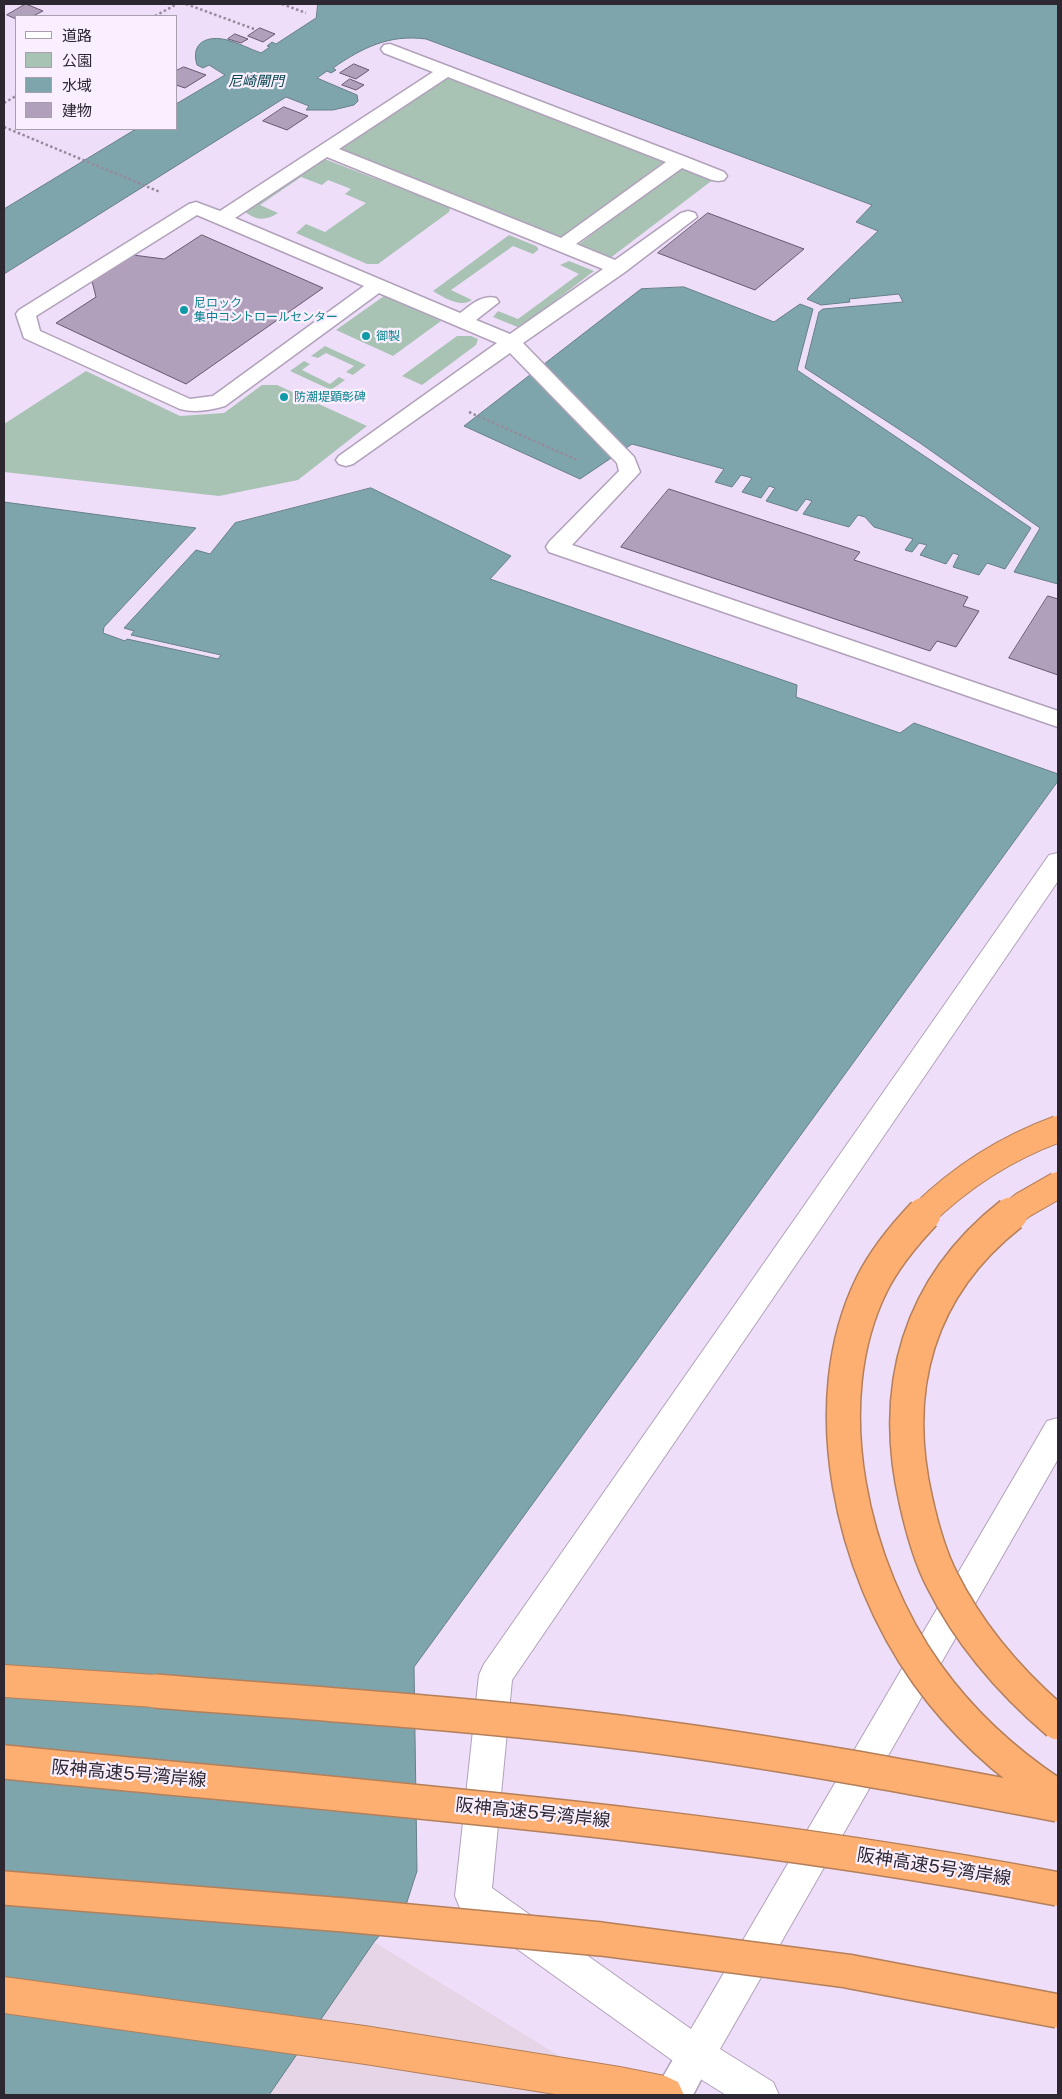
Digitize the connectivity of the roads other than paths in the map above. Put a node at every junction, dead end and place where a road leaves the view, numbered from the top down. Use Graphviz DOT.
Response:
graph roads {
  1 [pos="390,49"];
  2 [pos="446,71"];
  3 [pos="326,150"];
  4 [pos="680,161"];
  5 [pos="718,176"];
  6 [pos="688,217"];
  7 [pos="221,219"];
  8 [pos="562,246"];
  9 [pos="618,268"];
  10 [pos="405,277"];
  11 [pos="383,287"];
  12 [pos="489,302"];
  13 [pos="462,321"];
  14 [pos="511,342"];
  15 [pos="346,460"];
  16 [pos="1058,719"];
  17 [pos="1058,862"];
  18 [pos="1058,1129"];
  19 [pos="1058,1185"];
  20 [pos="1058,1431"];
  21 [pos="4,1681"];
  22 [pos="1058,1723"];
  23 [pos="4,1762"];
  24 [pos="1058,1797"];
  25 [pos="1058,1806"];
  26 [pos="4,1888"];
  27 [pos="1058,1889"];
  28 [pos="4,1995"];
  29 [pos="1058,2011"];
  30 [pos="696,2055"];
  31 [pos="665,2095"];
  32 [pos="673,2095"];
  33 [pos="760,2095"];
  1 -- 2 [label="lane"];
  2 -- 3 [label="lane"];
  2 -- 4 [label="lane"];
  3 -- 7 [label="lane"];
  3 -- 8 [label="lane"];
  4 -- 5 [label="lane"];
  4 -- 8 [label="lane"];
  6 -- 9 [label="lane"];
  7 -- 11 [label="lane"];
  7 -- 11 [label="lane"];
  8 -- 9 [label="lane"];
  9 -- 14 [label="lane"];
  10 -- 11 [label="lane"];
  11 -- 13 [label="lane"];
  12 -- 13 [label="lane"];
  13 -- 14 [label="lane"];
  14 -- 15 [label="lane"];
  14 -- 16 [label="lane"];
  17 -- 30 [label="street"];
  18 -- 24 [label="highway, bridge"];
  19 -- 22 [label="highway, bridge"];
  20 -- 30 [label="street"];
  21 -- 25 [label="highway, bridge"];
  23 -- 27 [label="highway, 阪神高速5号湾岸線, bridge"];
  26 -- 29 [label="highway, bridge"];
  28 -- 31 [label="highway"];
  30 -- 32 [label="lane"];
  30 -- 33 [label="street"];
}
